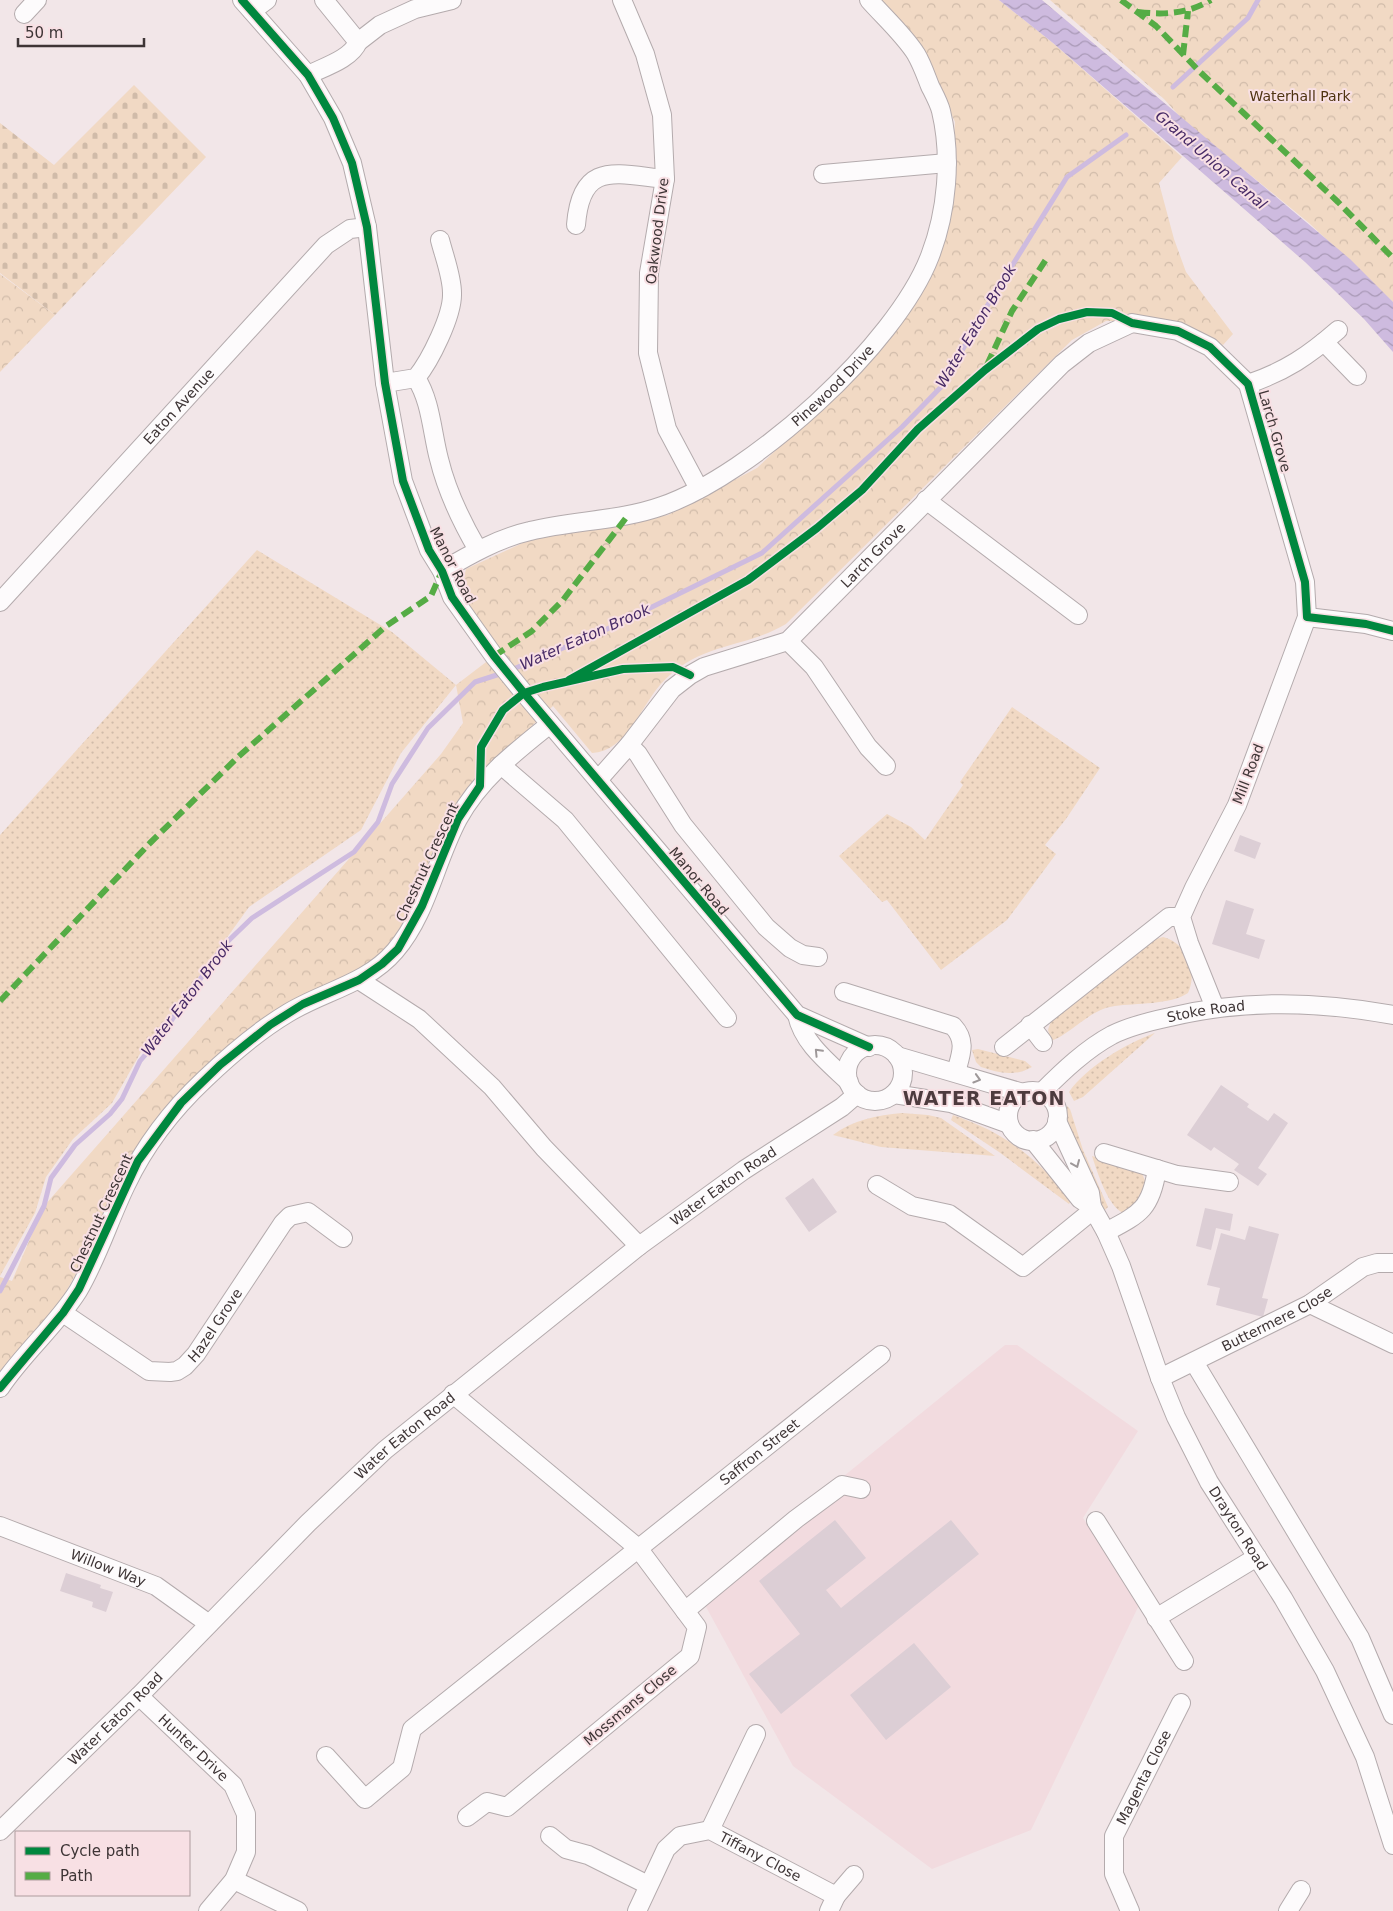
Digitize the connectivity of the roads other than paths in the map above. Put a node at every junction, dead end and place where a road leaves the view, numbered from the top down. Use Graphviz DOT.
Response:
graph roads {
  1 [pos="37,0"];
  2 [pos="267,0"];
  3 [pos="324,0"];
  4 [pos="452,0"];
  5 [pos="622,0"];
  6 [pos="869,0"];
  7 [pos="247,5"];
  8 [pos="24,14"];
  9 [pos="358,42"];
  10 [pos="308,75"];
  11 [pos="947,163"];
  12 [pos="823,174"];
  13 [pos="665,179"];
  14 [pos="576,225"];
  15 [pos="367,227"];
  16 [pos="440,240"];
  17 [pos="1338,330"];
  18 [pos="1324,342"];
  19 [pos="1357,376"];
  20 [pos="416,378"];
  21 [pos="385,383"];
  22 [pos="1248,384"];
  23 [pos="699,489"];
  24 [pos="926,500"];
  25 [pos="478,550"];
  26 [pos="442,571"];
  27 [pos="0,602"];
  28 [pos="1078,615"];
  29 [pos="1307,617"];
  30 [pos="1393,631"];
  31 [pos="788,641"];
  32 [pos="550,724"];
  33 [pos="629,745"];
  34 [pos="501,765"];
  35 [pos="886,766"];
  36 [pos="598,780"];
  37 [pos="1181,917"];
  38 [pos="818,957"];
  39 [pos="359,980"];
  40 [pos="844,992"];
  41 [pos="1215,1008"];
  42 [pos="797,1015"];
  43 [pos="1393,1015"];
  44 [pos="727,1018"];
  45 [pos="1030,1025"];
  46 [pos="1043,1042"];
  47 [pos="869,1047"];
  48 [pos="1004,1047"];
  49 [pos="897,1056"];
  50 [pos="956,1072"];
  51 [pos="853,1088"];
  52 [pos="1042,1092"];
  53 [pos="1023,1093"];
  54 [pos="894,1094"];
  55 [pos="1057,1121"];
  56 [pos="1009,1124"];
  57 [pos="1033,1140"];
  58 [pos="1104,1153"];
  59 [pos="1157,1169"];
  60 [pos="1229,1182"];
  61 [pos="877,1185"];
  62 [pos="1092,1208"];
  63 [pos="1106,1232"];
  64 [pos="343,1238"];
  65 [pos="639,1246"];
  66 [pos="1393,1264"];
  67 [pos="1310,1304"];
  68 [pos="62,1313"];
  69 [pos="1393,1344"];
  70 [pos="881,1355"];
  71 [pos="1194,1362"];
  72 [pos="1160,1378"];
  73 [pos="0,1388"];
  74 [pos="453,1394"];
  75 [pos="861,1489"];
  76 [pos="1096,1521"];
  77 [pos="0,1526"];
  78 [pos="638,1548"];
  79 [pos="1257,1557"];
  80 [pos="685,1611"];
  81 [pos="1156,1618"];
  82 [pos="209,1624"];
  83 [pos="1184,1661"];
  84 [pos="139,1696"];
  85 [pos="1181,1703"];
  86 [pos="1393,1715"];
  87 [pos="756,1734"];
  88 [pos="326,1756"];
  89 [pos="467,1818"];
  90 [pos="0,1830"];
  91 [pos="710,1830"];
  92 [pos="550,1836"];
  93 [pos="1393,1845"];
  94 [pos="854,1875"];
  95 [pos="234,1880"];
  96 [pos="648,1885"];
  97 [pos="1302,1890"];
  98 [pos="833,1904"];
  99 [pos="208,1911"];
  100 [pos="298,1911"];
  101 [pos="637,1911"];
  102 [pos="1130,1911"];
  103 [pos="1288,1911"];
  1 -- 8 [label="street"];
  2 -- 7 [label="street"];
  3 -- 9 [label="street"];
  4 -- 9 [label="street"];
  5 -- 13 [label="street, Oakwood Drive"];
  6 -- 11 [label="street, Pinewood Drive"];
  7 -- 10 [label="street, Manor Road"];
  9 -- 10 [label="street"];
  10 -- 15 [label="street, Manor Road"];
  11 -- 12 [label="street"];
  11 -- 23 [label="street, Pinewood Drive"];
  13 -- 14 [label="street"];
  13 -- 23 [label="street, Oakwood Drive"];
  15 -- 21 [label="street, Manor Road"];
  15 -- 27 [label="street, Eaton Avenue"];
  16 -- 20 [label="street"];
  17 -- 18 [label="street"];
  18 -- 19 [label="street"];
  18 -- 22 [label="street"];
  20 -- 21 [label="street"];
  20 -- 25 [label="street"];
  21 -- 26 [label="street, Manor Road"];
  22 -- 24 [label="street, Larch Grove"];
  22 -- 29 [label="street, Larch Grove"];
  23 -- 25 [label="street, Pinewood Drive"];
  24 -- 28 [label="street"];
  24 -- 31 [label="street, Larch Grove"];
  25 -- 26 [label="street, Pinewood Drive"];
  26 -- 32 [label="street, Manor Road"];
  29 -- 30 [label="street"];
  29 -- 37 [label="street, Mill Road"];
  31 -- 33 [label="street, Larch Grove"];
  31 -- 35 [label="street"];
  32 -- 34 [label="street, Chestnut Crescent"];
  32 -- 36 [label="street, Manor Road"];
  33 -- 36 [label="street, Larch Grove"];
  33 -- 38 [label="street"];
  34 -- 39 [label="street, Chestnut Crescent"];
  34 -- 44 [label="street"];
  36 -- 42 [label="street, Manor Road"];
  37 -- 41 [label="street"];
  37 -- 45 [label="street"];
  39 -- 65 [label="street"];
  39 -- 68 [label="street, Chestnut Crescent"];
  40 -- 50 [label="street"];
  41 -- 43 [label="street, Stoke Road"];
  41 -- 52 [label="street, Stoke Road"];
  42 -- 47 [label="street, Manor Road"];
  51 -- 42 [label="street, Manor Road, one-way"];
  45 -- 46 [label="street"];
  45 -- 48 [label="street"];
  47 -- 49 [label="street"];
  47 -- 51 [label="street"];
  49 -- 50 [label="street"];
  49 -- 54 [label="street"];
  50 -- 53 [label="street, one-way"];
  51 -- 54 [label="street"];
  51 -- 65 [label="street, Water Eaton Road"];
  52 -- 53 [label="street"];
  52 -- 55 [label="street"];
  53 -- 56 [label="street"];
  54 -- 56 [label="street"];
  55 -- 57 [label="street"];
  55 -- 62 [label="street, Drayton Road, one-way"];
  56 -- 57 [label="street"];
  57 -- 62 [label="street, Drayton Road"];
  58 -- 59 [label="street"];
  59 -- 60 [label="street"];
  59 -- 63 [label="street"];
  61 -- 62 [label="street"];
  62 -- 63 [label="street, Drayton Road"];
  63 -- 72 [label="street, Drayton Road"];
  64 -- 68 [label="street, Hazel Grove"];
  65 -- 74 [label="street, Water Eaton Road"];
  66 -- 67 [label="street, Buttermere Close"];
  67 -- 69 [label="street"];
  67 -- 71 [label="street, Buttermere Close"];
  68 -- 73 [label="street"];
  70 -- 78 [label="street, Saffron Street"];
  71 -- 72 [label="street, Buttermere Close"];
  71 -- 86 [label="street"];
  72 -- 79 [label="street, Drayton Road"];
  74 -- 78 [label="street"];
  74 -- 82 [label="street, Water Eaton Road"];
  75 -- 80 [label="street"];
  76 -- 81 [label="street"];
  77 -- 82 [label="street, Willow Way"];
  78 -- 80 [label="street, Mossmans Close"];
  78 -- 88 [label="street, Saffron Street"];
  79 -- 81 [label="street"];
  79 -- 93 [label="street, Drayton Road"];
  80 -- 89 [label="street, Mossmans Close"];
  81 -- 83 [label="street"];
  82 -- 84 [label="street, Water Eaton Road"];
  84 -- 90 [label="street, Water Eaton Road"];
  84 -- 95 [label="street, Hunter Drive"];
  85 -- 102 [label="street, Magenta Close"];
  87 -- 91 [label="street"];
  91 -- 96 [label="street, Tiffany Close"];
  91 -- 98 [label="street, Tiffany Close"];
  92 -- 96 [label="street"];
  94 -- 98 [label="street, Tiffany Close"];
  95 -- 99 [label="street, Hunter Drive"];
  95 -- 100 [label="street"];
  96 -- 101 [label="street, Tiffany Close"];
  97 -- 103 [label="street"];
}
